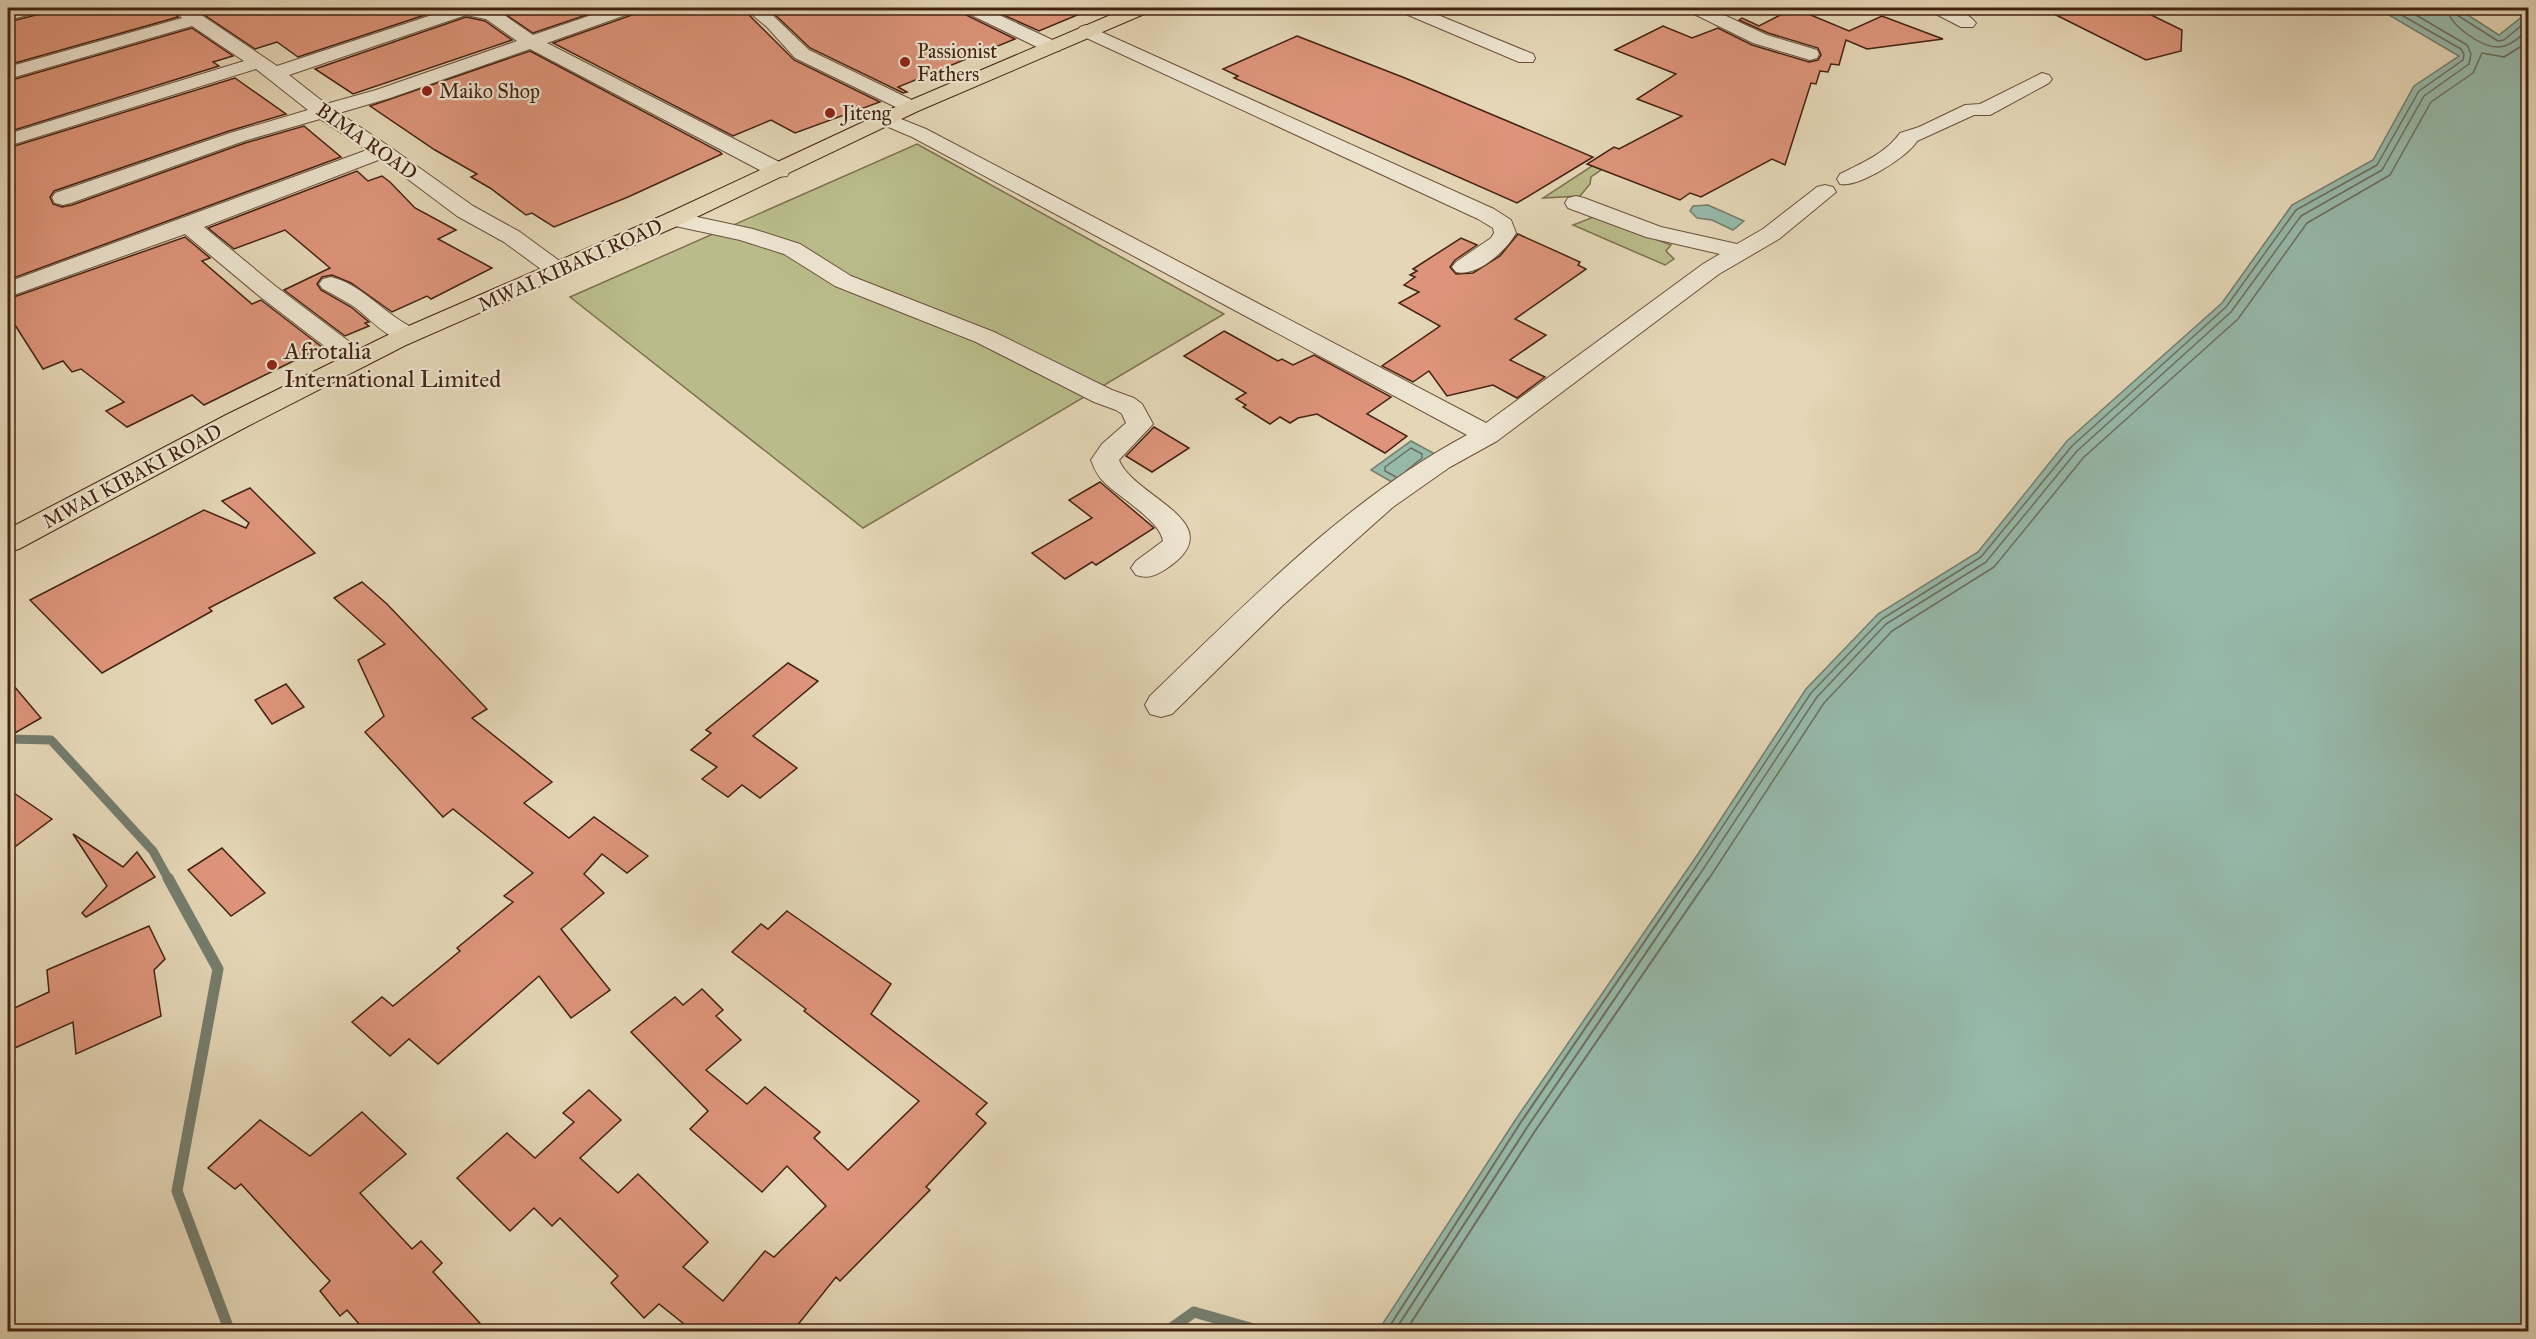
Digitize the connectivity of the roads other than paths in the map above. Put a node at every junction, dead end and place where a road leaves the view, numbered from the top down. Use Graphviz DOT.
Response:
graph roads {
  1 [pos="27,8"];
  2 [pos="628,8"];
  3 [pos="753,8"];
  4 [pos="971,8"];
  5 [pos="1142,8"];
  6 [pos="1407,8"];
  7 [pos="1696,8"];
  8 [pos="1938,8"];
  9 [pos="448,10"];
  10 [pos="188,14"];
  11 [pos="8,15"];
  12 [pos="1967,23"];
  13 [pos="1086,31"];
  14 [pos="530,41"];
  15 [pos="1052,47"];
  16 [pos="1810,54"];
  17 [pos="1526,57"];
  18 [pos="267,68"];
  19 [pos="8,73"];
  20 [pos="2042,79"];
  21 [pos="911,107"];
  22 [pos="323,112"];
  23 [pos="886,119"];
  24 [pos="8,140"];
  25 [pos="383,151"];
  26 [pos="779,171"];
  27 [pos="1848,179"];
  28 [pos="1824,192"];
  29 [pos="63,198"];
  30 [pos="1576,203"];
  31 [pos="674,219"];
  32 [pos="188,225"];
  33 [pos="1740,252"];
  34 [pos="1464,267"];
  35 [pos="557,270"];
  36 [pos="331,284"];
  37 [pos="8,290"];
  38 [pos="408,335"];
  39 [pos="358,360"];
  40 [pos="1488,435"];
  41 [pos="8,542"];
  42 [pos="1146,568"];
  43 [pos="1161,705"];
  1 -- 11 [label="street"];
  2 -- 14 [label="street"];
  3 -- 21 [label="street"];
  4 -- 15 [label="street"];
  5 -- 13 [label="main road, MWAI KIBAKI ROAD"];
  6 -- 17 [label="street"];
  7 -- 16 [label="street"];
  8 -- 12 [label="street"];
  9 -- 14 [label="street"];
  9 -- 18 [label="street"];
  10 -- 18 [label="street, BIMA ROAD"];
  10 -- 19 [label="street"];
  13 -- 15 [label="main road, MWAI KIBAKI ROAD"];
  13 -- 34 [label="street"];
  14 -- 22 [label="street"];
  14 -- 26 [label="street"];
  15 -- 21 [label="main road, MWAI KIBAKI ROAD"];
  18 -- 22 [label="street, BIMA ROAD"];
  18 -- 24 [label="street"];
  20 -- 27 [label="street"];
  21 -- 23 [label="main road, MWAI KIBAKI ROAD"];
  22 -- 25 [label="street, BIMA ROAD"];
  22 -- 29 [label="street"];
  23 -- 26 [label="main road, MWAI KIBAKI ROAD"];
  23 -- 40 [label="street"];
  25 -- 32 [label="street"];
  25 -- 35 [label="street, BIMA ROAD"];
  26 -- 31 [label="main road, MWAI KIBAKI ROAD"];
  28 -- 33 [label="street"];
  30 -- 33 [label="street"];
  31 -- 35 [label="main road, MWAI KIBAKI ROAD"];
  31 -- 42 [label="street"];
  32 -- 37 [label="street"];
  32 -- 39 [label="street"];
  33 -- 40 [label="street"];
  35 -- 38 [label="main road, MWAI KIBAKI ROAD"];
  36 -- 38 [label="street"];
  38 -- 39 [label="main road, MWAI KIBAKI ROAD"];
  39 -- 41 [label="main road, MWAI KIBAKI ROAD"];
  40 -- 43 [label="street"];
}
